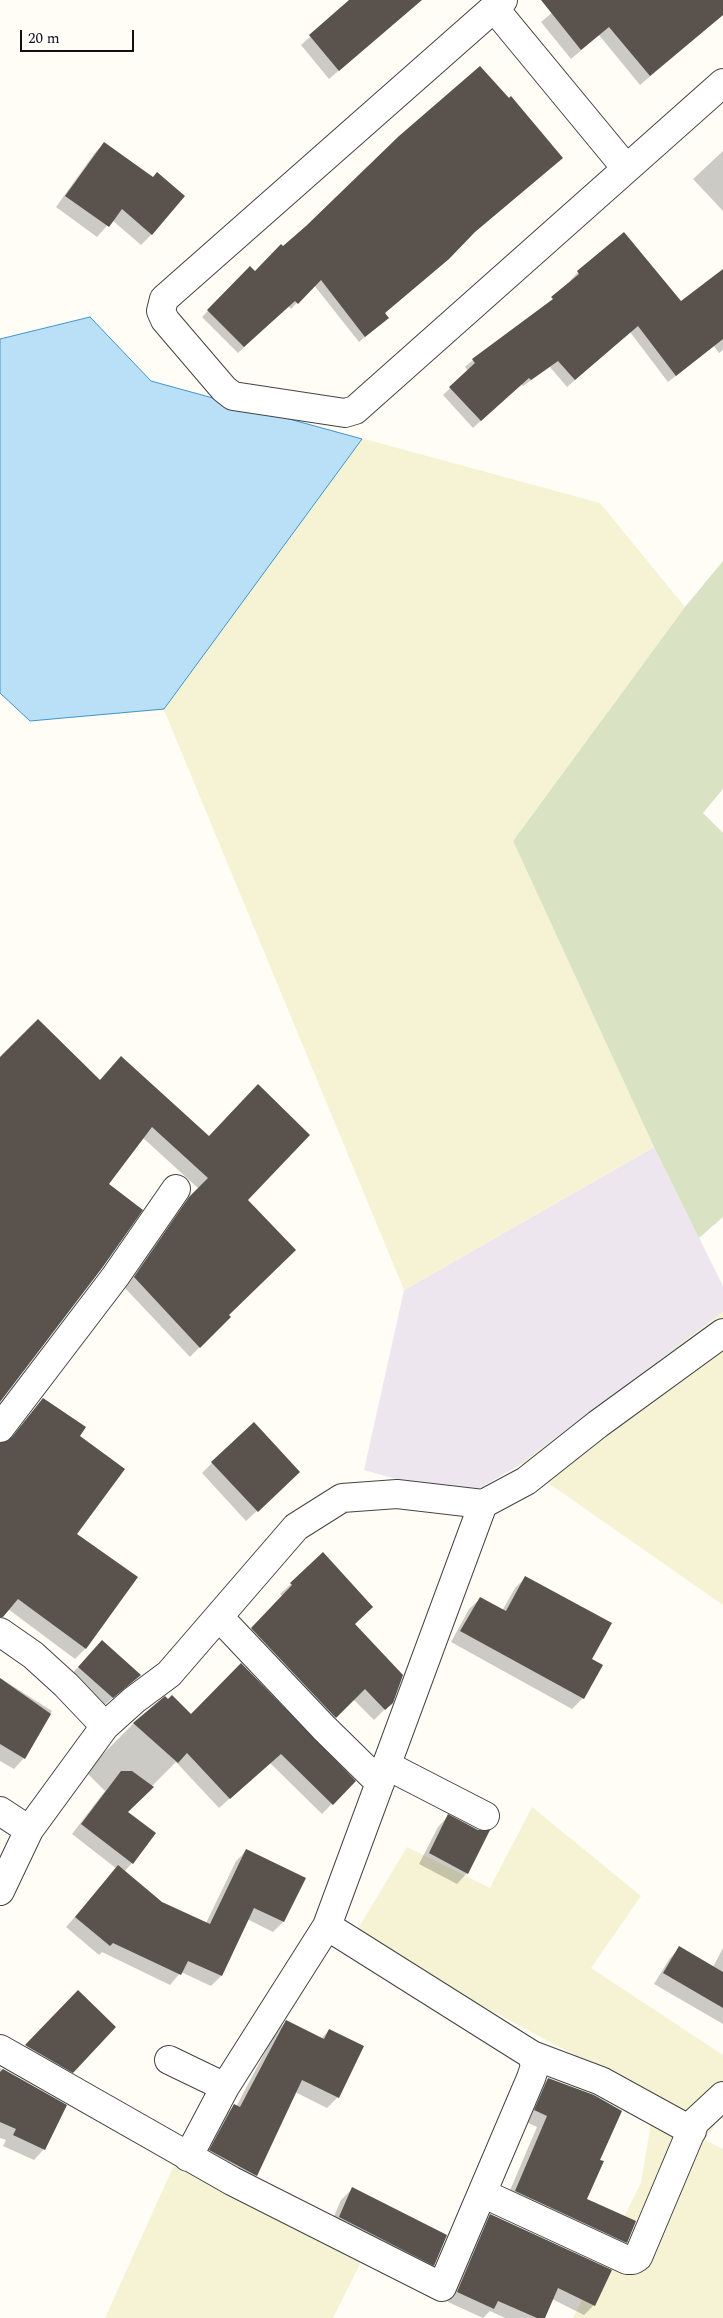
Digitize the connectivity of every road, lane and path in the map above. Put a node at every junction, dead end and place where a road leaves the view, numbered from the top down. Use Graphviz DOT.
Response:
graph roads {
  1 [pos="498,4"];
  2 [pos="723,83"];
  3 [pos="626,168"];
  4 [pos="176,1189"];
  5 [pos="723,1333"];
  6 [pos="0,1428"];
  7 [pos="483,1504"];
  8 [pos="219,1617"];
  9 [pos="0,1632"];
  10 [pos="105,1726"];
  11 [pos="383,1774"];
  12 [pos="0,1811"];
  13 [pos="485,1816"];
  14 [pos="29,1830"];
  15 [pos="0,1891"];
  16 [pos="327,1926"];
  17 [pos="0,2049"];
  18 [pos="532,2055"];
  19 [pos="169,2060"];
  20 [pos="225,2087"];
  21 [pos="723,2096"];
  22 [pos="692,2131"];
  23 [pos="188,2157"];
  24 [pos="482,2193"];
  1 -- 3 [label="street"];
  1 -- 3 [label="street"];
  2 -- 3 [label="street"];
  4 -- 6 [label="street"];
  5 -- 7 [label="street"];
  7 -- 8 [label="street"];
  7 -- 11 [label="street"];
  8 -- 10 [label="street"];
  8 -- 11 [label="street"];
  9 -- 10 [label="street"];
  10 -- 14 [label="street"];
  11 -- 13 [label="street"];
  11 -- 16 [label="street"];
  12 -- 14 [label="street"];
  14 -- 15 [label="street"];
  16 -- 18 [label="street"];
  16 -- 20 [label="street"];
  17 -- 23 [label="street"];
  18 -- 22 [label="street"];
  18 -- 24 [label="street"];
  19 -- 20 [label="street"];
  20 -- 23 [label="street"];
  21 -- 22 [label="street"];
  22 -- 24 [label="street"];
  23 -- 24 [label="street"];
}
